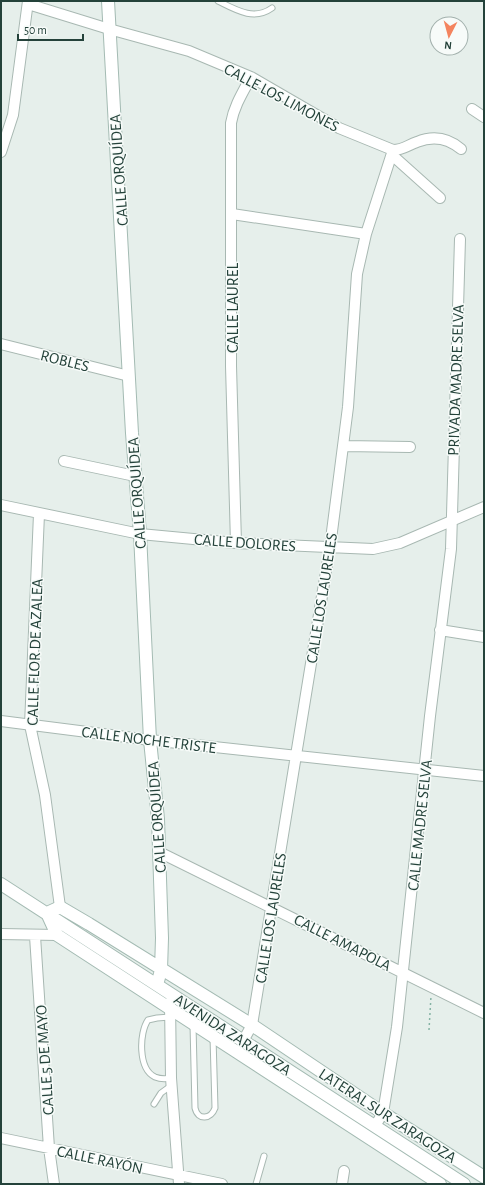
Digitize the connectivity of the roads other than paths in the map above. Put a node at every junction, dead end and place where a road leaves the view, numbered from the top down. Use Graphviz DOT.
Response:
graph roads {
  1 [pos="108,1"];
  2 [pos="218,1"];
  3 [pos="28,2"];
  4 [pos="272,8"];
  5 [pos="109,29"];
  6 [pos="251,77"];
  7 [pos="472,109"];
  8 [pos="484,117"];
  9 [pos="461,149"];
  10 [pos="1,150"];
  11 [pos="393,153"];
  12 [pos="440,198"];
  13 [pos="232,214"];
  14 [pos="366,234"];
  15 [pos="460,239"];
  16 [pos="1,344"];
  17 [pos="129,376"];
  18 [pos="344,446"];
  19 [pos="410,447"];
  20 [pos="64,461"];
  21 [pos="135,476"];
  22 [pos="1,505"];
  23 [pos="484,508"];
  24 [pos="39,514"];
  25 [pos="452,521"];
  26 [pos="140,534"];
  27 [pos="236,543"];
  28 [pos="330,547"];
  29 [pos="440,630"];
  30 [pos="484,637"];
  31 [pos="1,720"];
  32 [pos="30,725"];
  33 [pos="150,740"];
  34 [pos="296,756"];
  35 [pos="425,768"];
  36 [pos="484,776"];
  37 [pos="159,852"];
  38 [pos="4,888"];
  39 [pos="60,907"];
  40 [pos="272,907"];
  41 [pos="47,913"];
  42 [pos="1,934"];
  43 [pos="57,935"];
  44 [pos="35,936"];
  45 [pos="161,970"];
  46 [pos="402,972"];
  47 [pos="156,985"];
  48 [pos="171,994"];
  49 [pos="484,1012"];
  50 [pos="170,1013"];
  51 [pos="193,1024"];
  52 [pos="252,1025"];
  53 [pos="230,1032"];
  54 [pos="217,1040"];
  55 [pos="243,1041"];
  56 [pos="171,1082"];
  57 [pos="154,1104"];
  58 [pos="382,1113"];
  59 [pos="375,1126"];
  60 [pos="1,1138"];
  61 [pos="393,1139"];
  62 [pos="49,1148"];
  63 [pos="385,1148"];
  64 [pos="264,1156"];
  65 [pos="344,1171"];
  66 [pos="484,1176"];
  67 [pos="179,1180"];
  68 [pos="54,1184"];
  69 [pos="222,1184"];
  70 [pos="256,1184"];
  71 [pos="342,1184"];
  72 [pos="440,1184"];
  73 [pos="464,1184"];
  1 -- 5 [label="street, CALLE ORQUÍDEA"];
  2 -- 4 [label="lane"];
  3 -- 5 [label="street, CALLE LOS LIMONES"];
  3 -- 10 [label="street"];
  5 -- 6 [label="street, CALLE LOS LIMONES"];
  5 -- 17 [label="street, CALLE ORQUÍDEA"];
  6 -- 11 [label="street, CALLE LOS LIMONES"];
  6 -- 13 [label="street, CALLE LAUREL"];
  7 -- 8 [label="street"];
  9 -- 11 [label="street"];
  11 -- 12 [label="street"];
  11 -- 14 [label="street, CALLE LOS LAURELES"];
  13 -- 14 [label="street"];
  13 -- 27 [label="street, CALLE LAUREL"];
  14 -- 18 [label="street, CALLE LOS LAURELES"];
  15 -- 25 [label="street, PRIVADA MADRE SELVA"];
  16 -- 17 [label="street, ROBLES"];
  17 -- 21 [label="street, CALLE ORQUÍDEA"];
  18 -- 19 [label="street"];
  18 -- 28 [label="street, CALLE LOS LAURELES"];
  20 -- 21 [label="street"];
  21 -- 26 [label="street, CALLE ORQUÍDEA"];
  22 -- 24 [label="street, CALLE DOLORES"];
  23 -- 25 [label="street, CALLE DOLORES"];
  24 -- 26 [label="street, CALLE DOLORES"];
  24 -- 32 [label="street, CALLE FLOR DE AZALEA"];
  25 -- 28 [label="street, CALLE DOLORES"];
  25 -- 29 [label="street, CALLE MADRE SELVA"];
  26 -- 27 [label="street, CALLE DOLORES"];
  26 -- 33 [label="street, CALLE ORQUÍDEA"];
  27 -- 28 [label="street, CALLE DOLORES"];
  28 -- 34 [label="street, CALLE LOS LAURELES"];
  29 -- 30 [label="street"];
  29 -- 35 [label="street, CALLE MADRE SELVA"];
  31 -- 32 [label="street, CALLE NOCHE TRISTE"];
  32 -- 33 [label="street, CALLE NOCHE TRISTE"];
  32 -- 39 [label="street, CALLE FLOR DE AZALEA"];
  33 -- 34 [label="street, CALLE NOCHE TRISTE"];
  33 -- 37 [label="street, CALLE ORQUÍDEA"];
  34 -- 35 [label="street, CALLE NOCHE TRISTE"];
  34 -- 40 [label="street, CALLE LOS LAURELES"];
  35 -- 36 [label="street, CALLE NOCHE TRISTE"];
  35 -- 46 [label="street, CALLE MADRE SELVA"];
  37 -- 40 [label="street, CALLE AMAPOLA"];
  37 -- 45 [label="street, CALLE ORQUÍDEA"];
  38 -- 41 [label="street, AVENIDA ZARAGOZA"];
  39 -- 41 [label="street"];
  39 -- 45 [label="street, LATERAL SUR ZARAGOZA"];
  40 -- 46 [label="street, CALLE AMAPOLA"];
  40 -- 52 [label="street, CALLE LOS LAURELES"];
  41 -- 43 [label="street"];
  41 -- 47 [label="street, AVENIDA ZARAGOZA"];
  42 -- 44 [label="street"];
  43 -- 44 [label="street"];
  43 -- 50 [label="street"];
  44 -- 62 [label="street, CALLE 5 DE MAYO"];
  45 -- 47 [label="street, CALLE ORQUÍDEA"];
  45 -- 52 [label="street, LATERAL SUR ZARAGOZA"];
  46 -- 49 [label="street, CALLE AMAPOLA"];
  46 -- 58 [label="street, CALLE MADRE SELVA"];
  47 -- 48 [label="street, AVENIDA ZARAGOZA"];
  48 -- 50 [label="street"];
  48 -- 53 [label="street, AVENIDA ZARAGOZA"];
  50 -- 51 [label="street"];
  50 -- 56 [label="street"];
  50 -- 56 [label="lane"];
  51 -- 54 [label="street"];
  51 -- 54 [label="lane"];
  52 -- 55 [label="street, CALLE LOS LAURELES"];
  52 -- 58 [label="street, LATERAL SUR ZARAGOZA"];
  53 -- 54 [label="street"];
  53 -- 55 [label="street, AVENIDA ZARAGOZA"];
  54 -- 63 [label="street"];
  55 -- 59 [label="street, AVENIDA ZARAGOZA"];
  56 -- 57 [label="lane"];
  56 -- 67 [label="street"];
  58 -- 59 [label="street, CALLE MADRE SELVA"];
  58 -- 66 [label="street, LATERAL SUR ZARAGOZA"];
  59 -- 61 [label="street, AVENIDA ZARAGOZA"];
  60 -- 62 [label="street, CALLE RAYÓN"];
  61 -- 63 [label="street"];
  61 -- 73 [label="street, AVENIDA ZARAGOZA"];
  62 -- 67 [label="street, CALLE RAYÓN"];
  62 -- 68 [label="street, CALLE 5 DE MAYO"];
  63 -- 72 [label="street"];
  64 -- 70 [label="lane"];
  65 -- 71 [label="street"];
  67 -- 69 [label="street, CALLE RAYÓN"];
}
